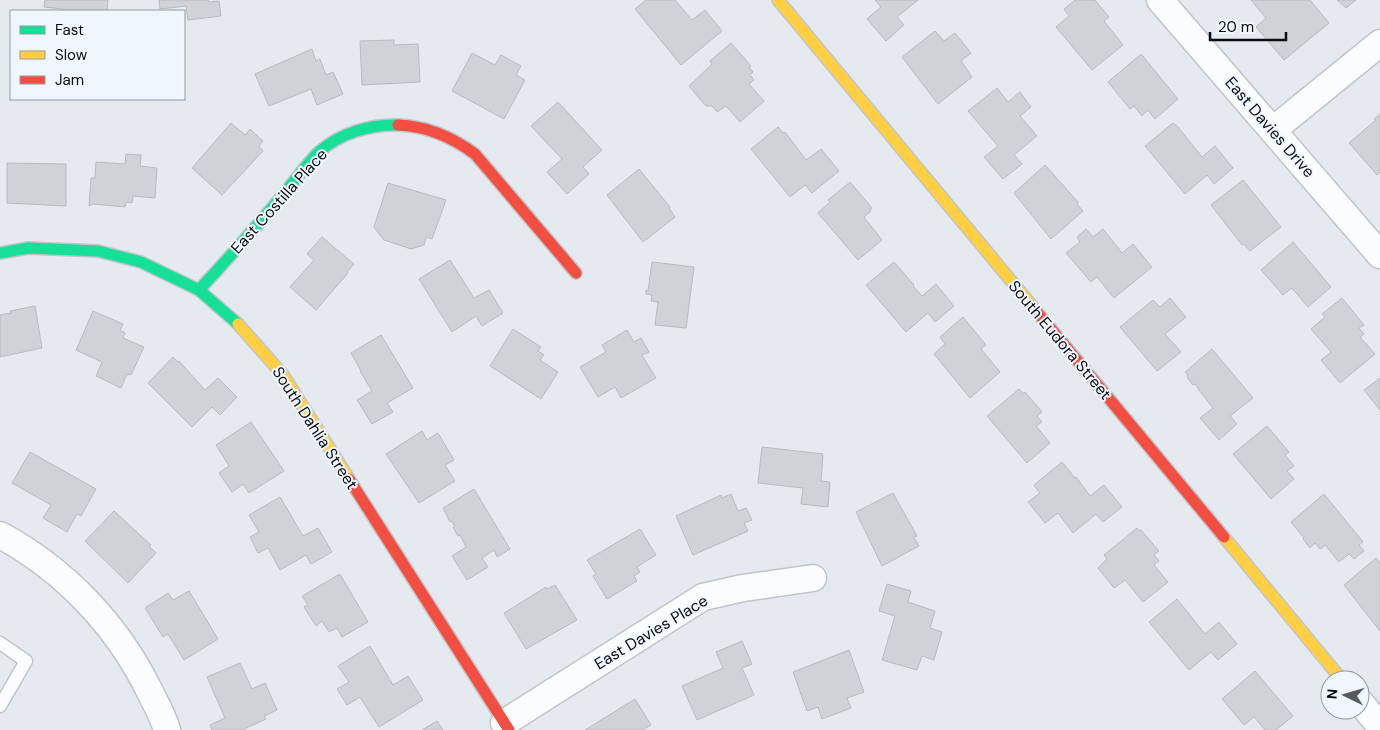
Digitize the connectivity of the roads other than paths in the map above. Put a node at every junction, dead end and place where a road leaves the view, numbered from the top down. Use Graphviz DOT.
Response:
graph roads {
  1 [pos="778,0"];
  2 [pos="1160,0"];
  3 [pos="1380,43"];
  4 [pos="1273,130"];
  5 [pos="0,253"];
  6 [pos="1380,255"];
  7 [pos="576,273"];
  8 [pos="199,290"];
  9 [pos="0,535"];
  10 [pos="813,578"];
  11 [pos="0,643"];
  12 [pos="1334,670"];
  13 [pos="0,706"];
  14 [pos="1370,714"];
  15 [pos="506,726"];
  16 [pos="1380,726"];
  17 [pos="167,730"];
  1 -- 12 [label="street, South Eudora Street"];
  2 -- 4 [label="street, East Davies Drive"];
  3 -- 4 [label="street"];
  4 -- 6 [label="street, East Davies Drive"];
  5 -- 8 [label="street, South Dahlia Street"];
  7 -- 8 [label="street, East Costilla Place"];
  8 -- 15 [label="street, South Dahlia Street"];
  9 -- 17 [label="street"];
  10 -- 15 [label="street, East Davies Place"];
  11 -- 13 [label="lane"];
  14 -- 16 [label="street"];
}
